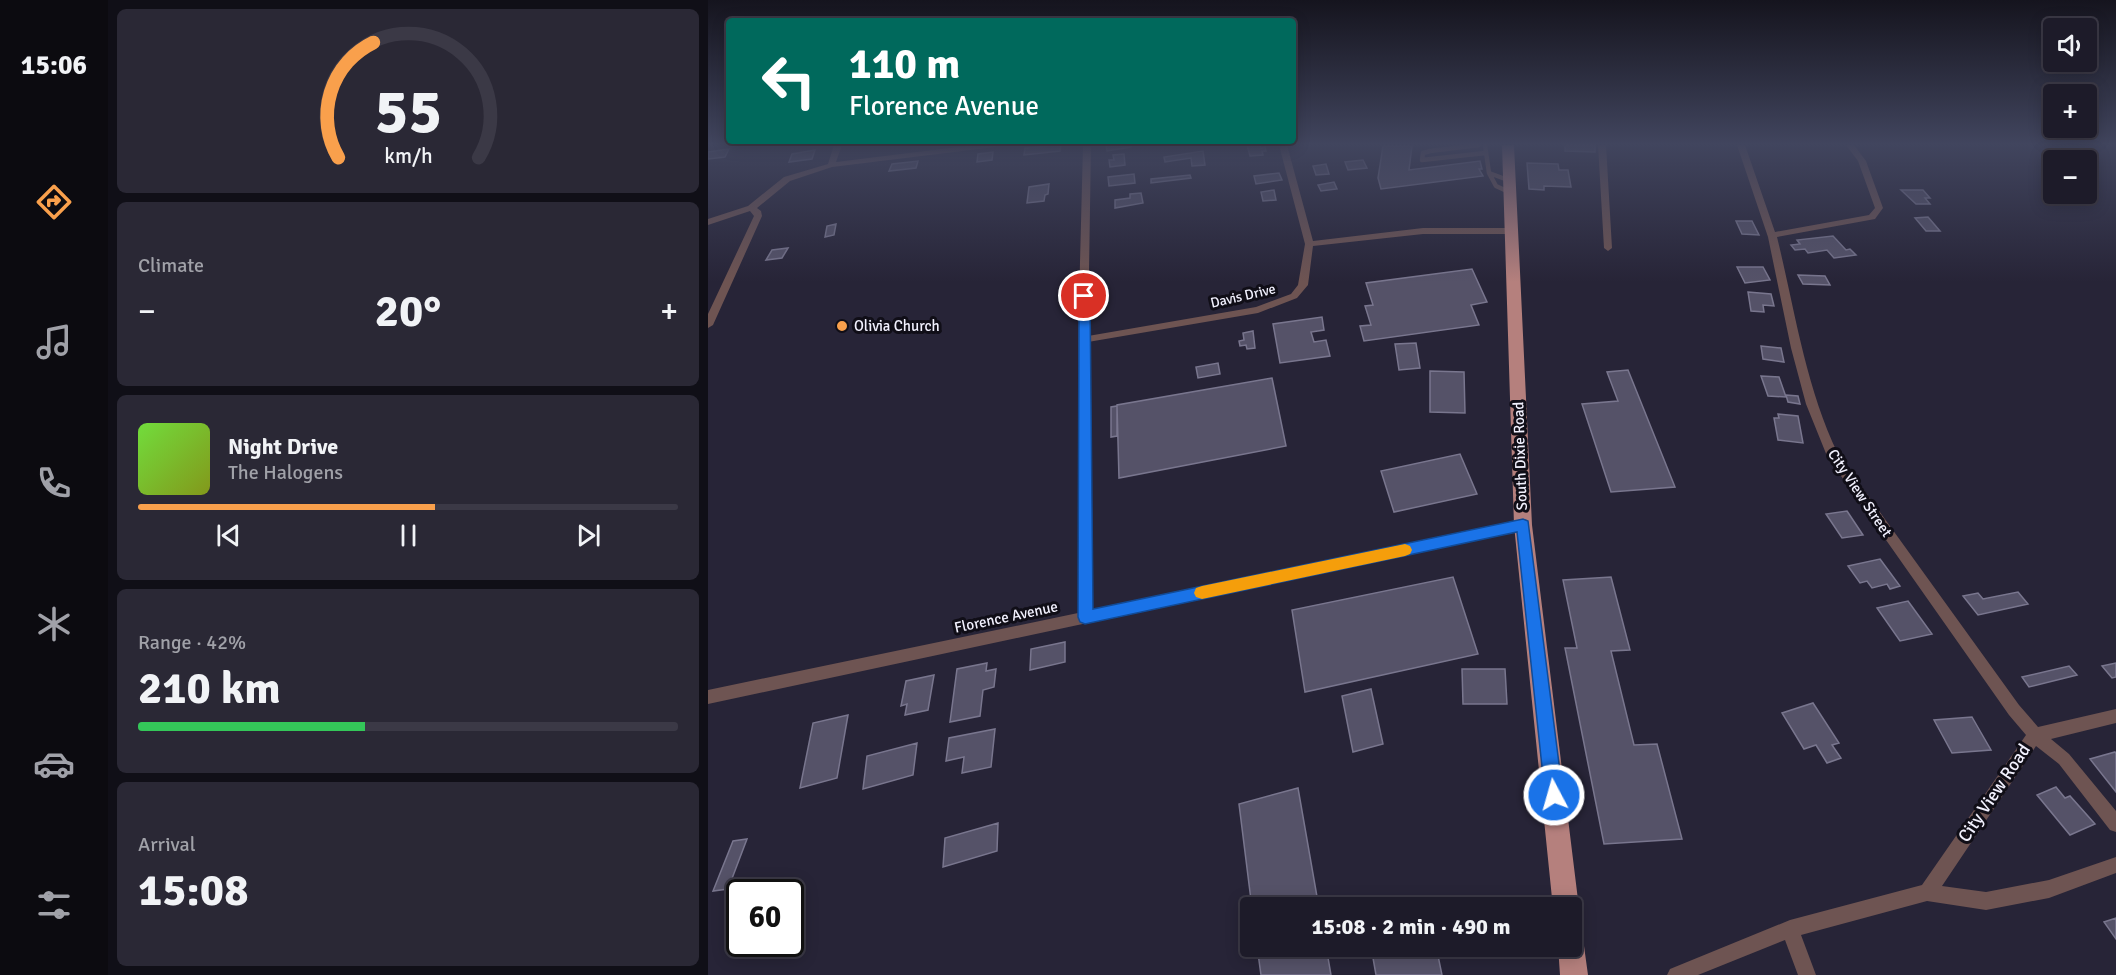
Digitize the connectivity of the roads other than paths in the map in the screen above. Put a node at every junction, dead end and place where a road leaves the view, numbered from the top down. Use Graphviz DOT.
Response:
graph roads {
  1 [pos="772,190"];
  2 [pos="1086,190"];
  3 [pos="1295,190"];
  4 [pos="1509,190"];
  5 [pos="1605,190"];
  6 [pos="1755,190"];
  7 [pos="1873,190"];
  8 [pos="751,208"];
  9 [pos="708,222"];
  10 [pos="1511,231"];
  11 [pos="1771,235"];
  12 [pos="1309,244"];
  13 [pos="1608,248"];
  14 [pos="708,325"];
  15 [pos="1083,340"];
  16 [pos="1523,525"];
  17 [pos="1085,617"];
  18 [pos="708,697"];
  19 [pos="2116,716"];
  20 [pos="2035,735"];
  21 [pos="2116,824"];
  22 [pos="2116,865"];
  23 [pos="1927,892"];
  24 [pos="1565,897"];
  25 [pos="1791,930"];
  26 [pos="1572,957"];
  27 [pos="1574,975"];
  28 [pos="1676,975"];
  29 [pos="1807,975"];
  1 -- 8 [label="street"];
  2 -- 15 [label="street"];
  3 -- 12 [label="street"];
  4 -- 10 [label="main road, South Dixie Road"];
  5 -- 13 [label="street"];
  6 -- 11 [label="street, City View Street"];
  7 -- 11 [label="street"];
  8 -- 9 [label="street"];
  8 -- 14 [label="street"];
  10 -- 12 [label="street"];
  10 -- 16 [label="main road, South Dixie Road"];
  11 -- 20 [label="street, City View Street"];
  12 -- 15 [label="street, Davis Drive"];
  15 -- 17 [label="street"];
  16 -- 17 [label="street, Florence Avenue"];
  16 -- 24 [label="main road, South Dixie Road"];
  17 -- 18 [label="street, Florence Avenue"];
  19 -- 20 [label="street"];
  20 -- 21 [label="street, City View Road"];
  20 -- 23 [label="street, City View Road"];
  22 -- 23 [label="street"];
  23 -- 25 [label="street"];
  25 -- 28 [label="street"];
  25 -- 29 [label="street"];
  26 -- 27 [label="main road"];
}
